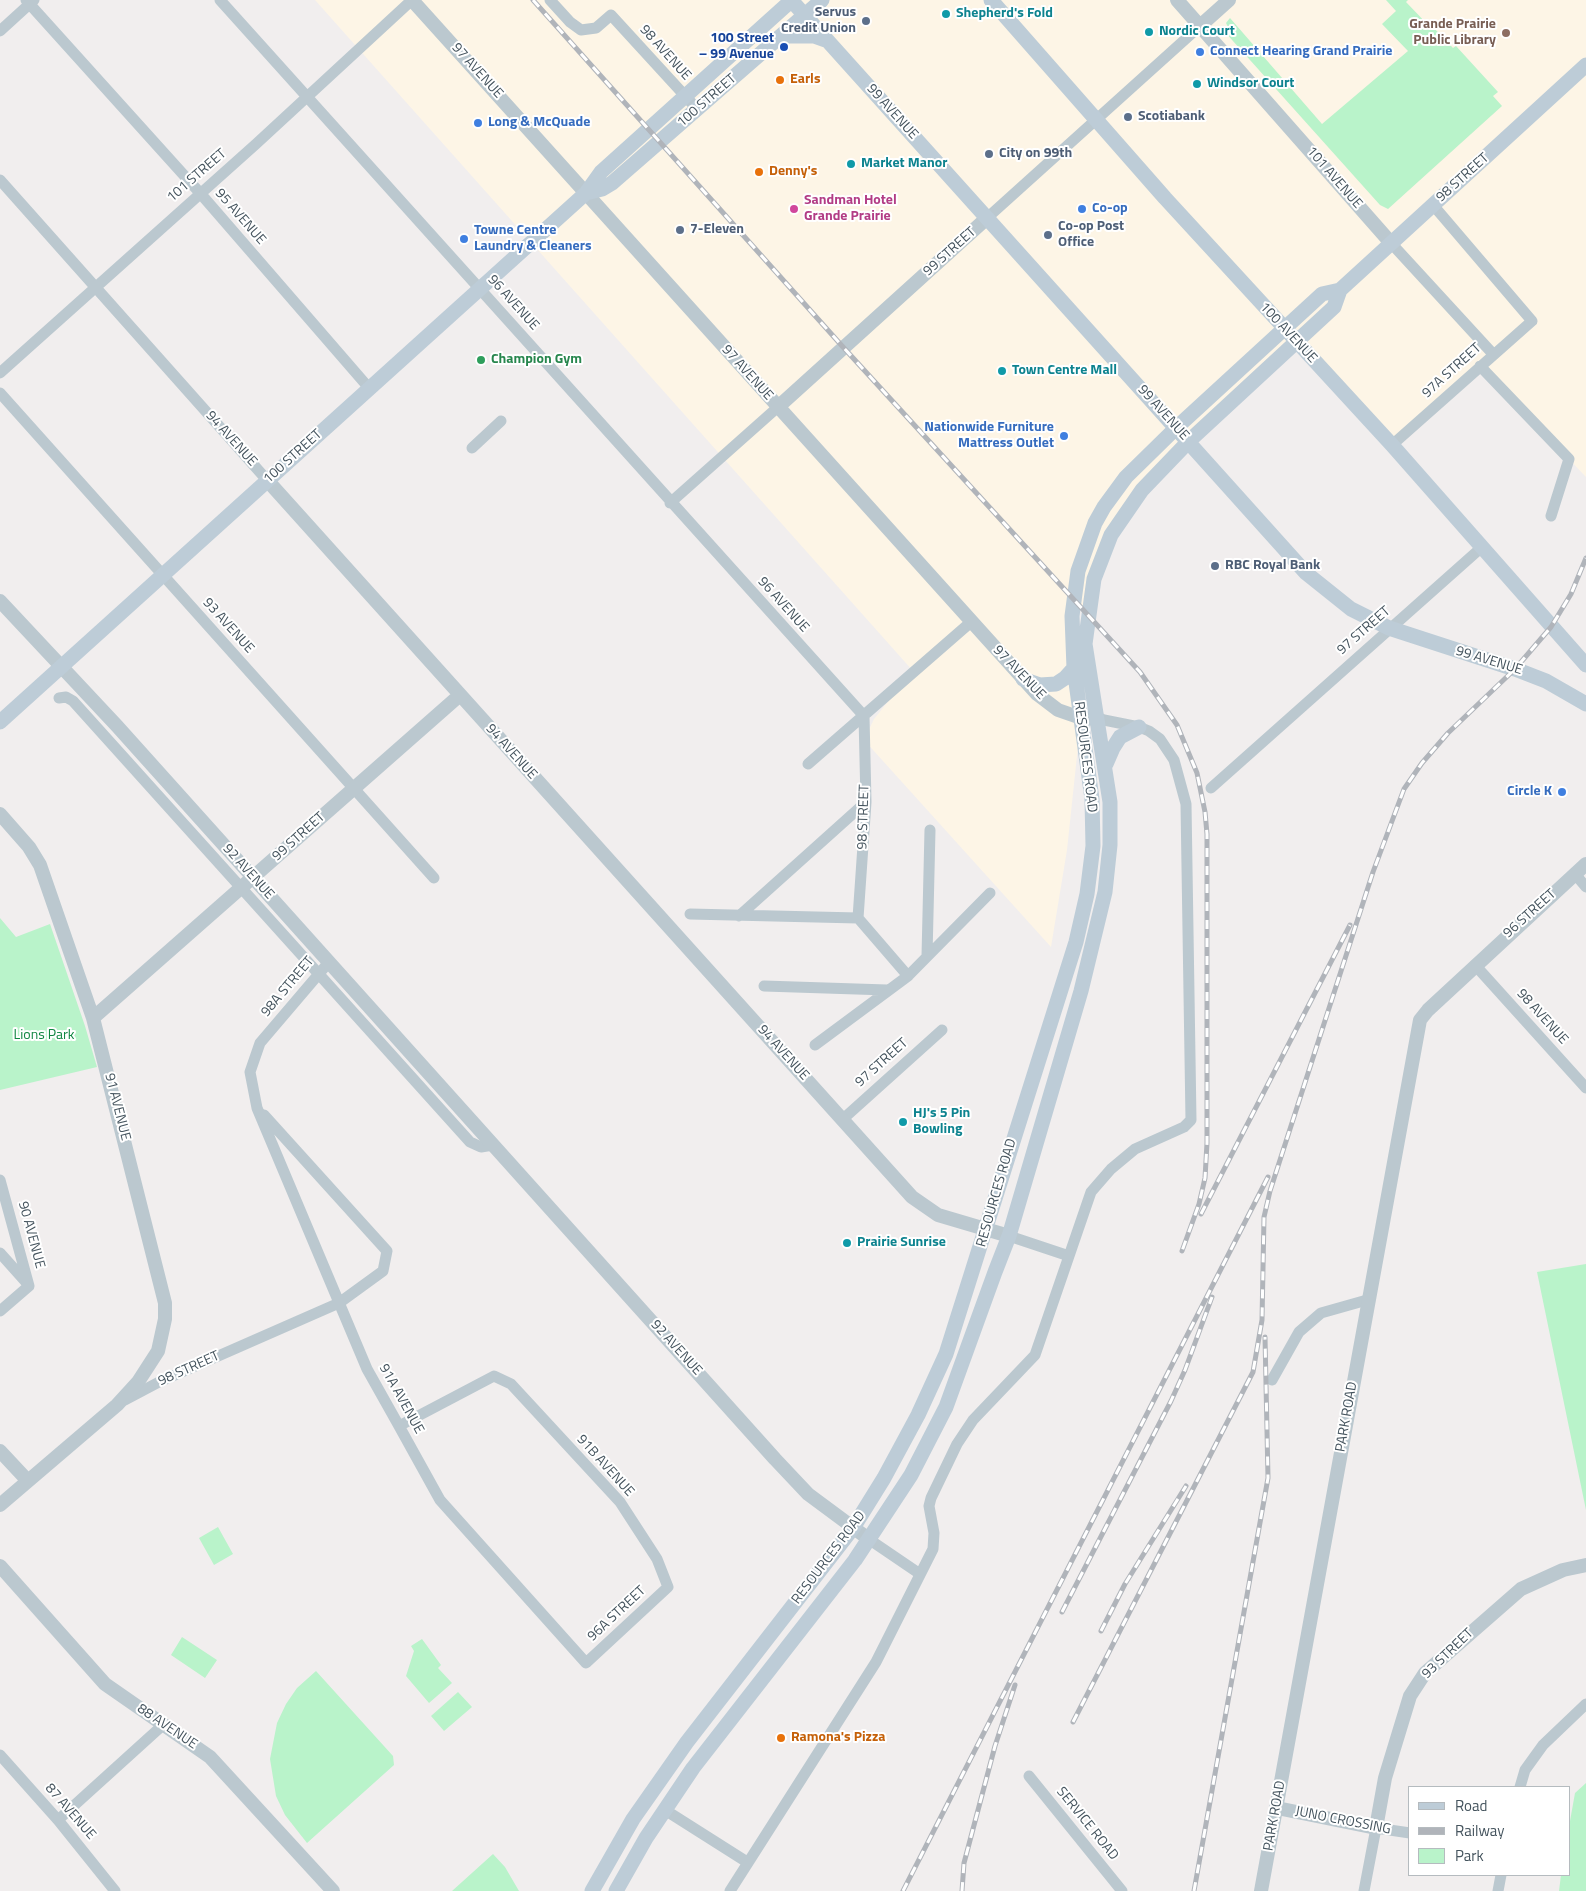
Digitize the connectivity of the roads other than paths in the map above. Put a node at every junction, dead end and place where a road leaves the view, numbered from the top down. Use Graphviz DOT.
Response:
graph roads {
  1 [pos="220,0"];
  2 [pos="412,0"];
  3 [pos="550,0"];
  4 [pos="792,0"];
  5 [pos="822,0"];
  6 [pos="990,0"];
  7 [pos="1177,0"];
  8 [pos="1229,0"];
  9 [pos="30,1"];
  10 [pos="805,15"];
  11 [pos="1200,26"];
  12 [pos="0,31"];
  13 [pos="781,36"];
  14 [pos="828,41"];
  15 [pos="1586,65"];
  16 [pos="308,96"];
  17 [pos="685,97"];
  18 [pos="698,110"];
  19 [pos="1096,119"];
  20 [pos="0,180"];
  21 [pos="200,193"];
  22 [pos="586,193"];
  23 [pos="1433,205"];
  24 [pos="987,218"];
  25 [pos="1392,243"];
  26 [pos="96,286"];
  27 [pos="479,288"];
  28 [pos="1340,290"];
  29 [pos="1284,328"];
  30 [pos="1296,341"];
  31 [pos="1493,354"];
  32 [pos="1480,366"];
  33 [pos="0,373"];
  34 [pos="369,388"];
  35 [pos="0,393"];
  36 [pos="778,407"];
  37 [pos="501,421"];
  38 [pos="1176,428"];
  39 [pos="1188,442"];
  40 [pos="1392,445"];
  41 [pos="472,448"];
  42 [pos="267,480"];
  43 [pos="670,502"];
  44 [pos="1551,516"];
  45 [pos="1482,547"];
  46 [pos="163,575"];
  47 [pos="0,601"];
  48 [pos="971,622"];
  49 [pos="1389,628"];
  50 [pos="1586,665"];
  51 [pos="63,667"];
  52 [pos="1074,668"];
  53 [pos="1023,679"];
  54 [pos="460,695"];
  55 [pos="59,698"];
  56 [pos="1586,704"];
  57 [pos="864,716"];
  58 [pos="1081,718"];
  59 [pos="1099,719"];
  60 [pos="0,722"];
  61 [pos="1139,727"];
  62 [pos="808,764"];
  63 [pos="1106,765"];
  64 [pos="1211,788"];
  65 [pos="353,789"];
  66 [pos="866,802"];
  67 [pos="0,814"];
  68 [pos="930,830"];
  69 [pos="1586,864"];
  70 [pos="1575,874"];
  71 [pos="253,878"];
  72 [pos="434,878"];
  73 [pos="1586,887"];
  74 [pos="241,888"];
  75 [pos="990,893"];
  76 [pos="690,914"];
  77 [pos="739,916"];
  78 [pos="858,918"];
  79 [pos="927,956"];
  80 [pos="329,962"];
  81 [pos="1475,965"];
  82 [pos="319,974"];
  83 [pos="908,976"];
  84 [pos="764,986"];
  85 [pos="887,990"];
  86 [pos="93,1018"];
  87 [pos="271,1030"];
  88 [pos="942,1030"];
  89 [pos="815,1045"];
  90 [pos="1586,1088"];
  91 [pos="257,1108"];
  92 [pos="843,1119"];
  93 [pos="493,1145"];
  94 [pos="0,1180"];
  95 [pos="984,1230"];
  96 [pos="1009,1236"];
  97 [pos="0,1253"];
  98 [pos="1069,1256"];
  99 [pos="29,1286"];
  100 [pos="1368,1300"];
  101 [pos="339,1303"];
  102 [pos="0,1311"];
  103 [pos="1272,1380"];
  104 [pos="117,1405"];
  105 [pos="399,1426"];
  106 [pos="0,1451"];
  107 [pos="28,1481"];
  108 [pos="0,1505"];
  109 [pos="853,1528"];
  110 [pos="870,1540"];
  111 [pos="1586,1565"];
  112 [pos="0,1566"];
  113 [pos="920,1574"];
  114 [pos="668,1587"];
  115 [pos="586,1663"];
  116 [pos="1586,1704"];
  117 [pos="164,1724"];
  118 [pos="0,1756"];
  119 [pos="1029,1776"];
  120 [pos="1520,1786"];
  121 [pos="1277,1808"];
  122 [pos="665,1810"];
  123 [pos="58,1820"];
  124 [pos="1376,1828"];
  125 [pos="1408,1833"];
  126 [pos="747,1862"];
  127 [pos="1500,1876"];
  128 [pos="328,1889"];
  129 [pos="116,1890"];
  130 [pos="592,1891"];
  131 [pos="616,1891"];
  132 [pos="730,1891"];
  133 [pos="1122,1891"];
  134 [pos="1261,1891"];
  135 [pos="1364,1891"];
  136 [pos="1498,1891"];
  1 -- 16 [label="street, 96 AVENUE"];
  2 -- 16 [label="street, 101 STREET"];
  2 -- 22 [label="street, 97 AVENUE"];
  3 -- 17 [label="street, 98 AVENUE"];
  4 -- 10 [label="main road, 99 AVENUE"];
  4 -- 17 [label="main road, 100 STREET"];
  5 -- 10 [label="main road, 100 STREET"];
  6 -- 19 [label="main road, 100 AVENUE"];
  7 -- 11 [label="street, 101 AVENUE"];
  8 -- 11 [label="street, 99 STREET"];
  9 -- 12 [label="street"];
  9 -- 21 [label="street, 95 AVENUE"];
  10 -- 13 [label="main road, 100 STREET"];
  10 -- 14 [label="main road, 99 AVENUE"];
  11 -- 19 [label="street, 99 STREET"];
  11 -- 25 [label="street, 101 AVENUE"];
  13 -- 14 [label="main road"];
  13 -- 18 [label="main road, 100 STREET"];
  14 -- 24 [label="main road, 99 AVENUE"];
  15 -- 23 [label="main road, 98 STREET"];
  16 -- 21 [label="street, 101 STREET"];
  16 -- 27 [label="street, 96 AVENUE"];
  17 -- 18 [label="street, 98 AVENUE"];
  17 -- 22 [label="main road, 100 STREET"];
  18 -- 22 [label="main road, 100 STREET"];
  19 -- 24 [label="street, 99 STREET"];
  19 -- 29 [label="main road, 100 AVENUE"];
  20 -- 26 [label="street, 94 AVENUE"];
  21 -- 26 [label="street, 101 STREET"];
  21 -- 34 [label="street, 95 AVENUE"];
  22 -- 27 [label="main road, 100 STREET"];
  22 -- 36 [label="street, 97 AVENUE"];
  23 -- 25 [label="main road, 98 STREET"];
  23 -- 31 [label="street, 97A STREET"];
  24 -- 36 [label="street, 99 STREET"];
  24 -- 38 [label="main road, 99 AVENUE"];
  25 -- 28 [label="main road, 98 STREET"];
  25 -- 31 [label="street, 101 AVENUE"];
  26 -- 33 [label="street, 101 STREET"];
  26 -- 42 [label="street, 94 AVENUE"];
  27 -- 34 [label="main road, 100 STREET"];
  27 -- 43 [label="street, 96 AVENUE"];
  28 -- 29 [label="main road, 98 STREET"];
  28 -- 30 [label="main road, 98 STREET"];
  29 -- 30 [label="main road, 100 AVENUE"];
  29 -- 38 [label="main road, 98 STREET"];
  30 -- 39 [label="main road, 98 STREET"];
  30 -- 40 [label="main road, 100 AVENUE"];
  31 -- 32 [label="street, 97A STREET"];
  32 -- 40 [label="street, 97A STREET"];
  32 -- 44 [label="street"];
  34 -- 42 [label="main road, 100 STREET"];
  35 -- 46 [label="street, 93 AVENUE"];
  36 -- 43 [label="street, 99 STREET"];
  36 -- 48 [label="street, 97 AVENUE"];
  37 -- 41 [label="street"];
  38 -- 39 [label="main road, 99 AVENUE"];
  38 -- 52 [label="main road, RESOURCES ROAD"];
  39 -- 49 [label="main road, 99 AVENUE"];
  39 -- 59 [label="main road, RESOURCES ROAD"];
  40 -- 45 [label="main road, 100 AVENUE"];
  42 -- 46 [label="main road, 100 STREET"];
  42 -- 54 [label="street, 94 AVENUE"];
  43 -- 57 [label="street, 96 AVENUE"];
  45 -- 49 [label="street, 97 STREET"];
  45 -- 50 [label="main road, 100 AVENUE"];
  46 -- 51 [label="main road, 100 STREET"];
  46 -- 65 [label="street, 93 AVENUE"];
  47 -- 51 [label="street, 92 AVENUE"];
  48 -- 53 [label="street, 97 AVENUE"];
  48 -- 57 [label="street"];
  49 -- 56 [label="main road, 99 AVENUE"];
  49 -- 64 [label="street, 97 STREET"];
  51 -- 60 [label="main road, 100 STREET"];
  51 -- 71 [label="street, 92 AVENUE"];
  52 -- 53 [label="main road"];
  52 -- 58 [label="main road, RESOURCES ROAD"];
  53 -- 58 [label="street, 97 AVENUE"];
  54 -- 65 [label="street, 99 STREET"];
  54 -- 92 [label="street, 94 AVENUE"];
  55 -- 74 [label="street, 92 AVENUE"];
  57 -- 62 [label="street"];
  57 -- 66 [label="street, 98 STREET"];
  58 -- 59 [label="street, 97 AVENUE"];
  58 -- 95 [label="main road, RESOURCES ROAD"];
  59 -- 61 [label="street"];
  59 -- 63 [label="main road, RESOURCES ROAD"];
  61 -- 63 [label="main road"];
  61 -- 98 [label="street"];
  63 -- 96 [label="main road, RESOURCES ROAD"];
  65 -- 71 [label="street, 99 STREET"];
  65 -- 72 [label="street, 93 AVENUE"];
  66 -- 77 [label="street"];
  66 -- 78 [label="street, 98 STREET"];
  67 -- 86 [label="street, 91 AVENUE"];
  68 -- 79 [label="street"];
  69 -- 70 [label="street, 96 STREET"];
  70 -- 73 [label="street"];
  70 -- 81 [label="street, 96 STREET"];
  71 -- 74 [label="street, 99 STREET"];
  71 -- 80 [label="street, 92 AVENUE"];
  74 -- 82 [label="street, 92 AVENUE"];
  74 -- 86 [label="street, 99 STREET"];
  75 -- 79 [label="street"];
  76 -- 77 [label="street"];
  77 -- 78 [label="street"];
  78 -- 83 [label="street"];
  79 -- 83 [label="street"];
  80 -- 82 [label="street, 98A STREET"];
  80 -- 93 [label="street, 92 AVENUE"];
  81 -- 90 [label="street, 98 AVENUE"];
  81 -- 100 [label="street, PARK ROAD"];
  82 -- 87 [label="street, 98A STREET"];
  82 -- 93 [label="street, 92 AVENUE"];
  83 -- 85 [label="street"];
  84 -- 85 [label="street"];
  85 -- 89 [label="street"];
  86 -- 104 [label="street, 91 AVENUE"];
  87 -- 91 [label="street, 91A AVENUE"];
  88 -- 92 [label="street, 97 STREET"];
  91 -- 101 [label="street, 91A AVENUE"];
  91 -- 101 [label="street, 98 STREET"];
  92 -- 95 [label="street, 94 AVENUE"];
  93 -- 109 [label="street, 92 AVENUE"];
  94 -- 99 [label="street, 90 AVENUE"];
  95 -- 96 [label="street, 94 AVENUE"];
  95 -- 109 [label="main road, RESOURCES ROAD"];
  96 -- 98 [label="street, 94 AVENUE"];
  96 -- 110 [label="main road, RESOURCES ROAD"];
  97 -- 99 [label="street, 90 AVENUE"];
  98 -- 113 [label="street"];
  99 -- 102 [label="street"];
  100 -- 103 [label="street"];
  100 -- 121 [label="street, PARK ROAD"];
  101 -- 104 [label="street, 98 STREET"];
  101 -- 105 [label="street, 91A AVENUE"];
  104 -- 107 [label="street, 98 STREET"];
  105 -- 114 [label="street, 91B AVENUE"];
  105 -- 115 [label="street, 91A AVENUE"];
  106 -- 107 [label="street"];
  107 -- 108 [label="street, 98 STREET"];
  109 -- 110 [label="street, 92 AVENUE"];
  109 -- 130 [label="main road, RESOURCES ROAD"];
  110 -- 113 [label="street"];
  110 -- 122 [label="main road, RESOURCES ROAD"];
  111 -- 124 [label="street, 93 STREET"];
  112 -- 117 [label="street, 88 AVENUE"];
  113 -- 126 [label="street"];
  114 -- 115 [label="street, 96A STREET"];
  116 -- 120 [label="street"];
  117 -- 123 [label="street"];
  117 -- 128 [label="street, 88 AVENUE"];
  118 -- 123 [label="street, 87 AVENUE"];
  119 -- 133 [label="street, SERVICE ROAD"];
  121 -- 124 [label="street, JUNO CROSSING"];
  121 -- 134 [label="street, PARK ROAD"];
  122 -- 126 [label="street"];
  122 -- 131 [label="main road, RESOURCES ROAD"];
  123 -- 129 [label="street, 87 AVENUE"];
  124 -- 125 [label="street, JUNO CROSSING"];
  124 -- 135 [label="street, 93 STREET"];
  126 -- 132 [label="street"];
  127 -- 136 [label="street"];
}
